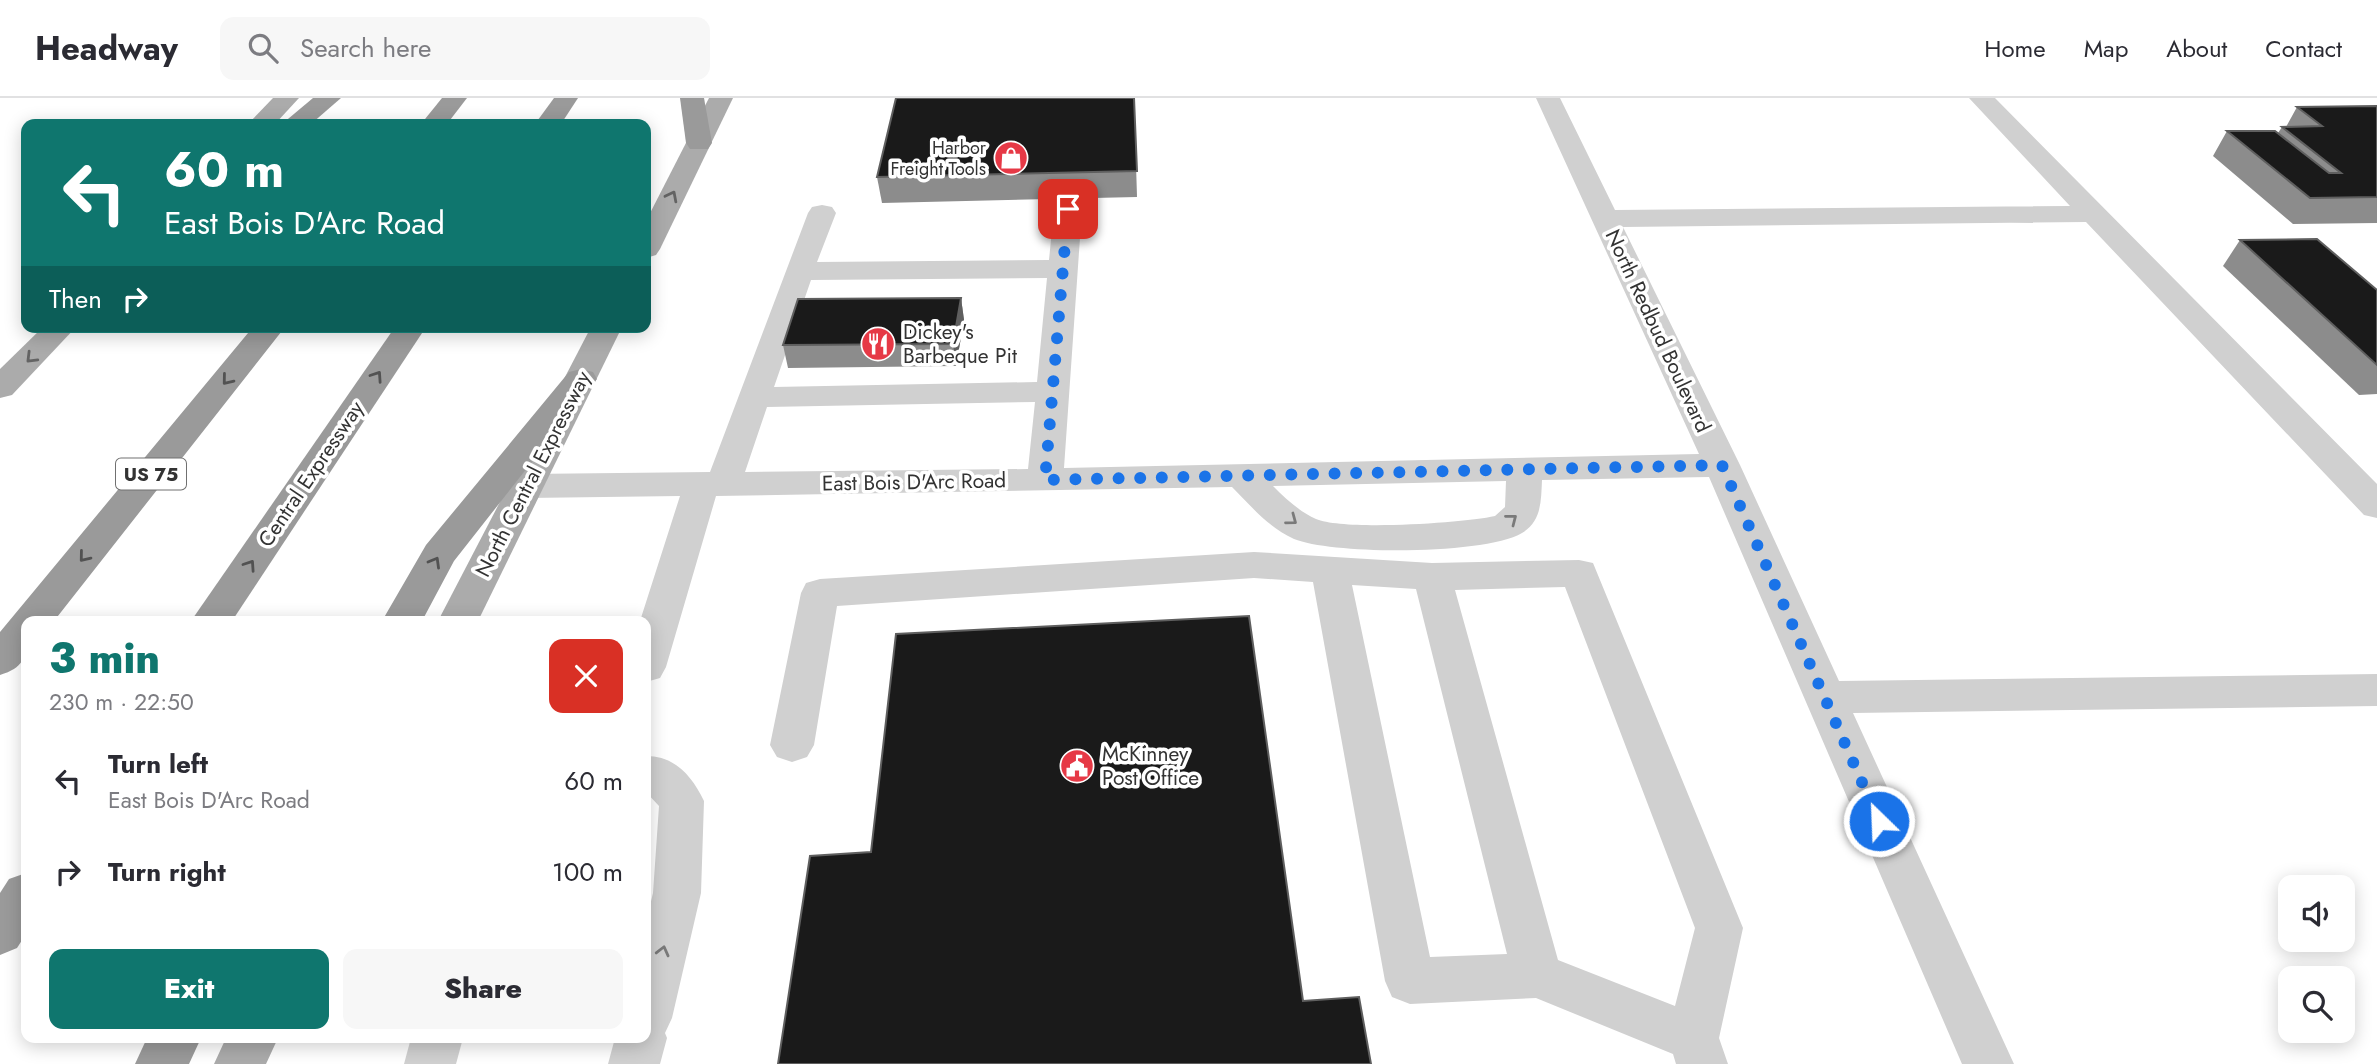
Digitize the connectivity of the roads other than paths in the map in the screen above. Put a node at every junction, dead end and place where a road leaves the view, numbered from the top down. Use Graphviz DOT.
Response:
graph roads {
  1 [pos="287,98"];
  2 [pos="329,98"];
  3 [pos="455,98"];
  4 [pos="566,98"];
  5 [pos="692,98"];
  6 [pos="721,98"];
  7 [pos="1548,98"];
  8 [pos="1982,98"];
  9 [pos="266,119"];
  10 [pos="302,119"];
  11 [pos="438,119"];
  12 [pos="551,119"];
  13 [pos="699,143"];
  14 [pos="1068,209"];
  15 [pos="822,213"];
  16 [pos="2094,214"];
  17 [pos="1605,219"];
  18 [pos="651,239"];
  19 [pos="1063,269"];
  20 [pos="799,271"];
  21 [pos="55,333"];
  22 [pos="265,333"];
  23 [pos="407,333"];
  24 [pos="604,333"];
  25 [pos="581,379"];
  26 [pos="0,388"];
  27 [pos="1052,392"];
  28 [pos="754,397"];
  29 [pos="1722,465"];
  30 [pos="1524,469"];
  31 [pos="1240,475"];
  32 [pos="1045,480"];
  33 [pos="712,485"];
  34 [pos="527,486"];
  35 [pos="2377,506"];
  36 [pos="1330,570"];
  37 [pos="1432,577"];
  38 [pos="36,616"];
  39 [pos="214,616"];
  40 [pos="405,616"];
  41 [pos="461,616"];
  42 [pos="21,634"];
  43 [pos="651,653"];
  44 [pos="0,660"];
  45 [pos="2377,690"];
  46 [pos="1824,697"];
  47 [pos="792,745"];
  48 [pos="651,774"];
  49 [pos="21,902"];
  50 [pos="0,933"];
  51 [pos="1537,975"];
  52 [pos="651,998"];
  53 [pos="172,1043"];
  54 [pos="250,1043"];
  55 [pos="436,1043"];
  56 [pos="640,1043"];
  57 [pos="1697,1051"];
  58 [pos="161,1064"];
  59 [pos="240,1064"];
  60 [pos="430,1064"];
  61 [pos="634,1064"];
  62 [pos="1988,1064"];
  1 -- 9 [label="main road"];
  2 -- 10 [label="highway"];
  3 -- 11 [label="highway"];
  4 -- 12 [label="highway"];
  5 -- 13 [label="highway"];
  6 -- 13 [label="main road"];
  7 -- 17 [label="street, North Redbud Boulevard"];
  8 -- 16 [label="street"];
  18 -- 13 [label="main road, one-way"];
  14 -- 19 [label="street"];
  15 -- 20 [label="street"];
  16 -- 17 [label="street"];
  16 -- 35 [label="street"];
  17 -- 29 [label="street, North Redbud Boulevard"];
  19 -- 20 [label="street"];
  19 -- 27 [label="street"];
  20 -- 28 [label="street"];
  21 -- 26 [label="main road, one-way"];
  22 -- 38 [label="highway, US 75, one-way"];
  39 -- 23 [label="highway, Central Expressway, one-way"];
  24 -- 25 [label="main road, North Central Expressway"];
  25 -- 34 [label="main road, North Central Expressway"];
  40 -- 25 [label="highway, one-way"];
  27 -- 28 [label="street"];
  27 -- 32 [label="street"];
  28 -- 33 [label="street"];
  29 -- 30 [label="street, East Bois D'Arc Road"];
  29 -- 46 [label="street, North Redbud Boulevard"];
  30 -- 31 [label="street, East Bois D'Arc Road"];
  31 -- 30 [label="street, one-way"];
  31 -- 32 [label="street, East Bois D'Arc Road"];
  32 -- 33 [label="street, East Bois D'Arc Road"];
  33 -- 34 [label="street, East Bois D'Arc Road"];
  33 -- 43 [label="street"];
  34 -- 41 [label="main road, North Central Expressway"];
  36 -- 37 [label="street"];
  36 -- 47 [label="street"];
  36 -- 51 [label="street"];
  37 -- 51 [label="street"];
  37 -- 57 [label="street"];
  42 -- 44 [label="highway"];
  45 -- 46 [label="street"];
  46 -- 62 [label="street, North Redbud Boulevard"];
  52 -- 48 [label="street, one-way"];
  49 -- 50 [label="highway"];
  51 -- 57 [label="street"];
  53 -- 58 [label="highway"];
  54 -- 59 [label="main road"];
  55 -- 60 [label="street"];
  56 -- 61 [label="street"];
}
